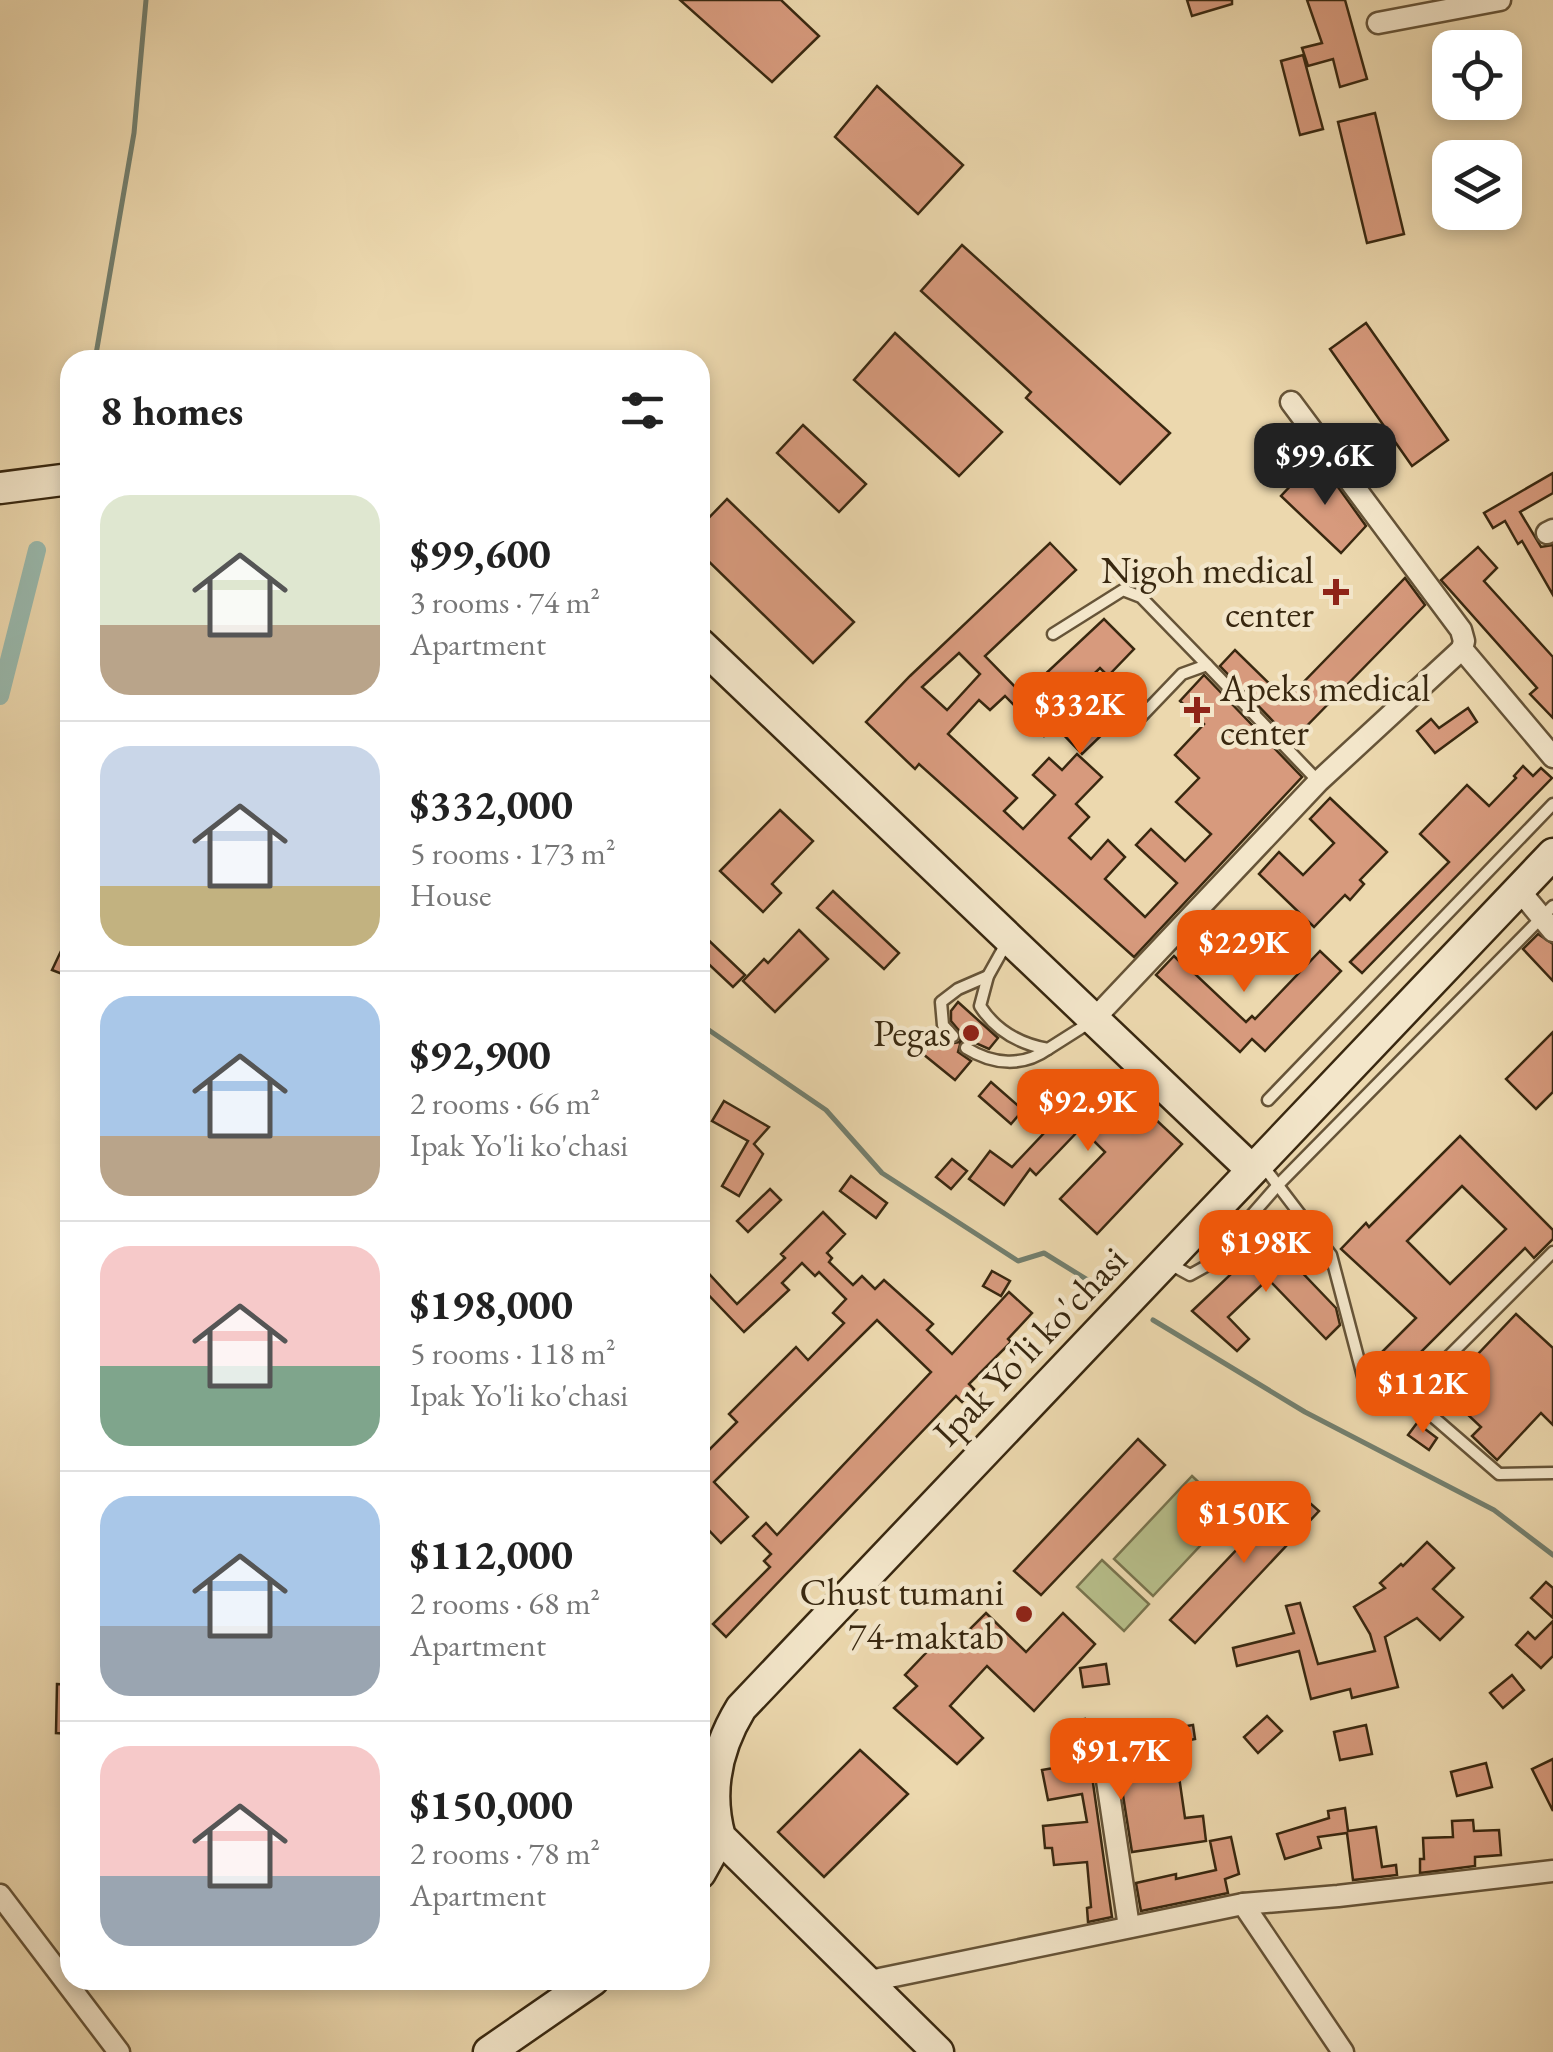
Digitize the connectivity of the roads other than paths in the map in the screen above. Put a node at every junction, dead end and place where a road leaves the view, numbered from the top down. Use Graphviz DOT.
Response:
graph roads {
  1 [pos="1500,0"];
  2 [pos="1378,23"];
  3 [pos="1292,402"];
  4 [pos="60,480"];
  5 [pos="0,488"];
  6 [pos="1053,634"];
  7 [pos="1462,649"];
  8 [pos="710,654"];
  9 [pos="1207,665"];
  10 [pos="1134,723"];
  11 [pos="1553,757"];
  12 [pos="1319,781"];
  13 [pos="1553,804"];
  14 [pos="1553,854"];
  15 [pos="1519,890"];
  16 [pos="1549,918"];
  17 [pos="1009,938"];
  18 [pos="988,976"];
  19 [pos="1094,1019"];
  20 [pos="953,1036"];
  21 [pos="966,1048"];
  22 [pos="1048,1049"];
  23 [pos="1268,1100"];
  24 [pos="1263,1172"];
  25 [pos="1553,1252"];
  26 [pos="1409,1396"];
  27 [pos="1553,1472"];
  28 [pos="1104,1767"];
  29 [pos="720,1837"];
  30 [pos="710,1855"];
  31 [pos="1553,1871"];
  32 [pos="1,1897"];
  33 [pos="1243,1904"];
  34 [pos="1129,1928"];
  35 [pos="60,1974"];
  36 [pos="864,1982"];
  37 [pos="72,1990"];
  38 [pos="578,1990"];
  39 [pos="119,2052"];
  40 [pos="488,2052"];
  41 [pos="938,2052"];
  42 [pos="1342,2052"];
  1 -- 2 [label="street"];
  3 -- 7 [label="street"];
  4 -- 5 [label="main road"];
  6 -- 9 [label="lane"];
  7 -- 11 [label="street"];
  7 -- 12 [label="street"];
  8 -- 17 [label="main road"];
  9 -- 10 [label="lane"];
  9 -- 12 [label="lane"];
  12 -- 19 [label="street"];
  13 -- 23 [label="lane"];
  14 -- 15 [label="main road, Ipak Yo'li ko'chasi"];
  15 -- 16 [label="street"];
  15 -- 24 [label="main road, Ipak Yo'li ko'chasi"];
  16 -- 24 [label="lane"];
  17 -- 18 [label="lane"];
  17 -- 19 [label="main road"];
  18 -- 20 [label="lane"];
  18 -- 22 [label="lane"];
  19 -- 22 [label="lane"];
  19 -- 24 [label="main road"];
  21 -- 22 [label="lane"];
  24 -- 26 [label="lane"];
  24 -- 29 [label="main road, Ipak Yo'li ko'chasi"];
  25 -- 26 [label="lane"];
  26 -- 27 [label="lane"];
  28 -- 34 [label="street"];
  29 -- 30 [label="main road"];
  29 -- 36 [label="main road"];
  31 -- 33 [label="street"];
  32 -- 35 [label="street"];
  33 -- 34 [label="street"];
  33 -- 42 [label="street"];
  34 -- 36 [label="street"];
  36 -- 41 [label="main road"];
  37 -- 39 [label="street"];
  38 -- 40 [label="main road"];
}
